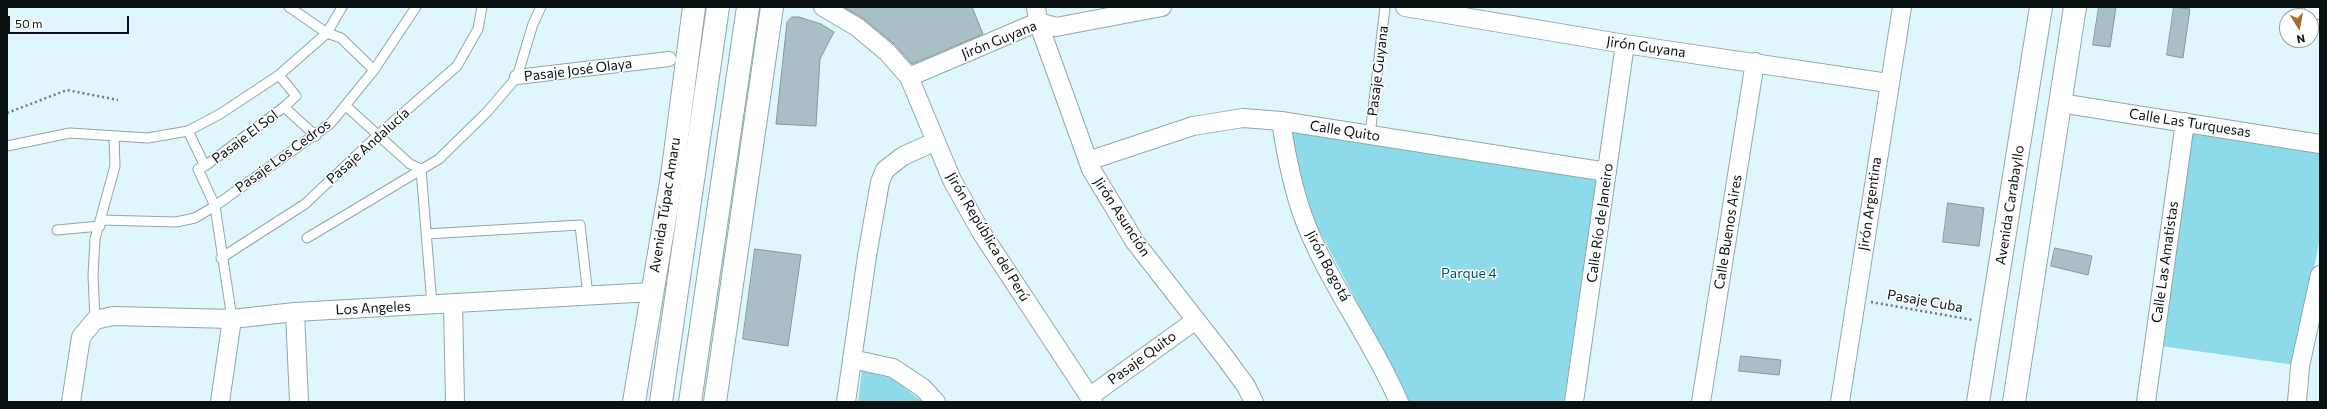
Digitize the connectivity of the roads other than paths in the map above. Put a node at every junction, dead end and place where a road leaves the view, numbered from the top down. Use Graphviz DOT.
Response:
graph roads {
  1 [pos="289,7"];
  2 [pos="342,7"];
  3 [pos="416,7"];
  4 [pos="482,7"];
  5 [pos="541,7"];
  6 [pos="694,7"];
  7 [pos="718,7"];
  8 [pos="748,7"];
  9 [pos="772,7"];
  10 [pos="823,7"];
  11 [pos="1162,7"];
  12 [pos="1386,7"];
  13 [pos="1405,7"];
  14 [pos="1902,7"];
  15 [pos="2041,7"];
  16 [pos="2075,7"];
  17 [pos="2316,7"];
  18 [pos="2320,8"];
  19 [pos="1037,14"];
  20 [pos="327,33"];
  21 [pos="1625,44"];
  22 [pos="669,59"];
  23 [pos="1755,62"];
  24 [pos="374,70"];
  25 [pos="278,75"];
  26 [pos="517,77"];
  27 [pos="909,77"];
  28 [pos="1888,83"];
  29 [pos="2060,103"];
  30 [pos="346,106"];
  31 [pos="284,107"];
  32 [pos="1281,121"];
  33 [pos="2184,122"];
  34 [pos="188,131"];
  35 [pos="1370,135"];
  36 [pos="316,136"];
  37 [pos="377,136"];
  38 [pos="114,137"];
  39 [pos="934,142"];
  40 [pos="2320,144"];
  41 [pos="7,146"];
  42 [pos="1088,160"];
  43 [pos="205,166"];
  44 [pos="421,170"];
  45 [pos="1607,172"];
  46 [pos="215,206"];
  47 [pos="100,223"];
  48 [pos="57,230"];
  49 [pos="426,234"];
  50 [pos="306,238"];
  51 [pos="221,258"];
  52 [pos="2320,275"];
  53 [pos="652,292"];
  54 [pos="588,296"];
  55 [pos="453,304"];
  56 [pos="432,305"];
  57 [pos="295,312"];
  58 [pos="232,319"];
  59 [pos="94,320"];
  60 [pos="1196,320"];
  61 [pos="852,359"];
  62 [pos="1091,399"];
  63 [pos="71,402"];
  64 [pos="220,402"];
  65 [pos="299,402"];
  66 [pos="455,402"];
  67 [pos="634,402"];
  68 [pos="661,402"];
  69 [pos="690,402"];
  70 [pos="715,402"];
  71 [pos="846,402"];
  72 [pos="936,402"];
  73 [pos="1254,402"];
  74 [pos="1399,402"];
  75 [pos="1574,402"];
  76 [pos="1701,402"];
  77 [pos="1840,402"];
  78 [pos="1978,402"];
  79 [pos="2014,402"];
  80 [pos="2146,402"];
  81 [pos="2297,402"];
  1 -- 20 [label="lane"];
  2 -- 20 [label="lane"];
  3 -- 24 [label="lane, Pasaje Los Cedros"];
  4 -- 37 [label="lane, Pasaje Andalucía"];
  5 -- 26 [label="lane"];
  6 -- 53 [label="main road, Avenida Túpac Amaru"];
  7 -- 68 [label="main road, Avenida Túpac Amaru"];
  8 -- 69 [label="main road"];
  9 -- 70 [label="main road"];
  10 -- 27 [label="street, Jirón República del Perú"];
  11 -- 19 [label="street, Jirón Guyana"];
  12 -- 35 [label="lane, Pasaje Guyana"];
  13 -- 21 [label="street, Jirón Guyana"];
  14 -- 28 [label="street, Jirón Argentina"];
  15 -- 78 [label="main road, Avenida Carabayllo"];
  16 -- 29 [label="main road"];
  17 -- 18 [label="main road"];
  19 -- 27 [label="street, Jirón Guyana"];
  19 -- 42 [label="street, Jirón Asunción"];
  20 -- 24 [label="lane"];
  20 -- 25 [label="lane"];
  21 -- 23 [label="street, Jirón Guyana"];
  21 -- 45 [label="street, Calle Río de Janeiro"];
  22 -- 26 [label="street, Pasaje José Olaya"];
  23 -- 28 [label="street, Jirón Guyana"];
  23 -- 76 [label="street, Calle Buenos Aires"];
  24 -- 30 [label="lane, Pasaje Los Cedros"];
  25 -- 31 [label="lane, Pasaje El Sol"];
  25 -- 34 [label="lane"];
  26 -- 44 [label="lane, Pasaje José Olaya"];
  27 -- 39 [label="street, Jirón República del Perú"];
  28 -- 77 [label="street, Jirón Argentina"];
  29 -- 33 [label="street, Calle Las Turquesas"];
  29 -- 79 [label="main road"];
  30 -- 36 [label="lane, Pasaje Los Cedros"];
  30 -- 37 [label="lane"];
  31 -- 36 [label="lane"];
  31 -- 43 [label="lane, Pasaje El Sol"];
  32 -- 35 [label="street, Calle Quito"];
  32 -- 42 [label="street, Calle Quito"];
  32 -- 74 [label="street, Jirón Bogotá"];
  33 -- 40 [label="street, Calle Las Turquesas"];
  33 -- 80 [label="street, Calle Las Amatistas"];
  34 -- 38 [label="lane"];
  34 -- 43 [label="lane"];
  35 -- 45 [label="street, Calle Quito"];
  36 -- 46 [label="lane, Pasaje Los Cedros"];
  37 -- 44 [label="lane"];
  37 -- 51 [label="lane, Pasaje Andalucía"];
  38 -- 41 [label="lane"];
  38 -- 47 [label="lane"];
  39 -- 61 [label="street"];
  39 -- 62 [label="street, Jirón República del Perú"];
  42 -- 60 [label="street, Jirón Asunción"];
  43 -- 46 [label="lane"];
  44 -- 49 [label="lane"];
  44 -- 50 [label="lane, Pasaje José Olaya"];
  45 -- 75 [label="street, Calle Río de Janeiro"];
  46 -- 47 [label="lane, Pasaje Los Cedros"];
  46 -- 51 [label="lane"];
  47 -- 48 [label="lane, Pasaje Los Cedros"];
  47 -- 59 [label="lane"];
  49 -- 54 [label="lane"];
  49 -- 56 [label="lane"];
  51 -- 58 [label="lane"];
  52 -- 81 [label="street"];
  53 -- 54 [label="street, Los Angeles"];
  53 -- 67 [label="main road, Avenida Túpac Amaru"];
  54 -- 55 [label="street, Los Angeles"];
  55 -- 56 [label="street, Los Angeles"];
  55 -- 66 [label="street"];
  56 -- 57 [label="street, Los Angeles"];
  57 -- 58 [label="street, Los Angeles"];
  57 -- 65 [label="street"];
  58 -- 59 [label="street, Los Angeles"];
  58 -- 64 [label="street"];
  59 -- 63 [label="street"];
  60 -- 62 [label="street, Pasaje Quito"];
  60 -- 73 [label="street, Jirón Asunción"];
  61 -- 71 [label="street"];
  61 -- 72 [label="street"];
}
